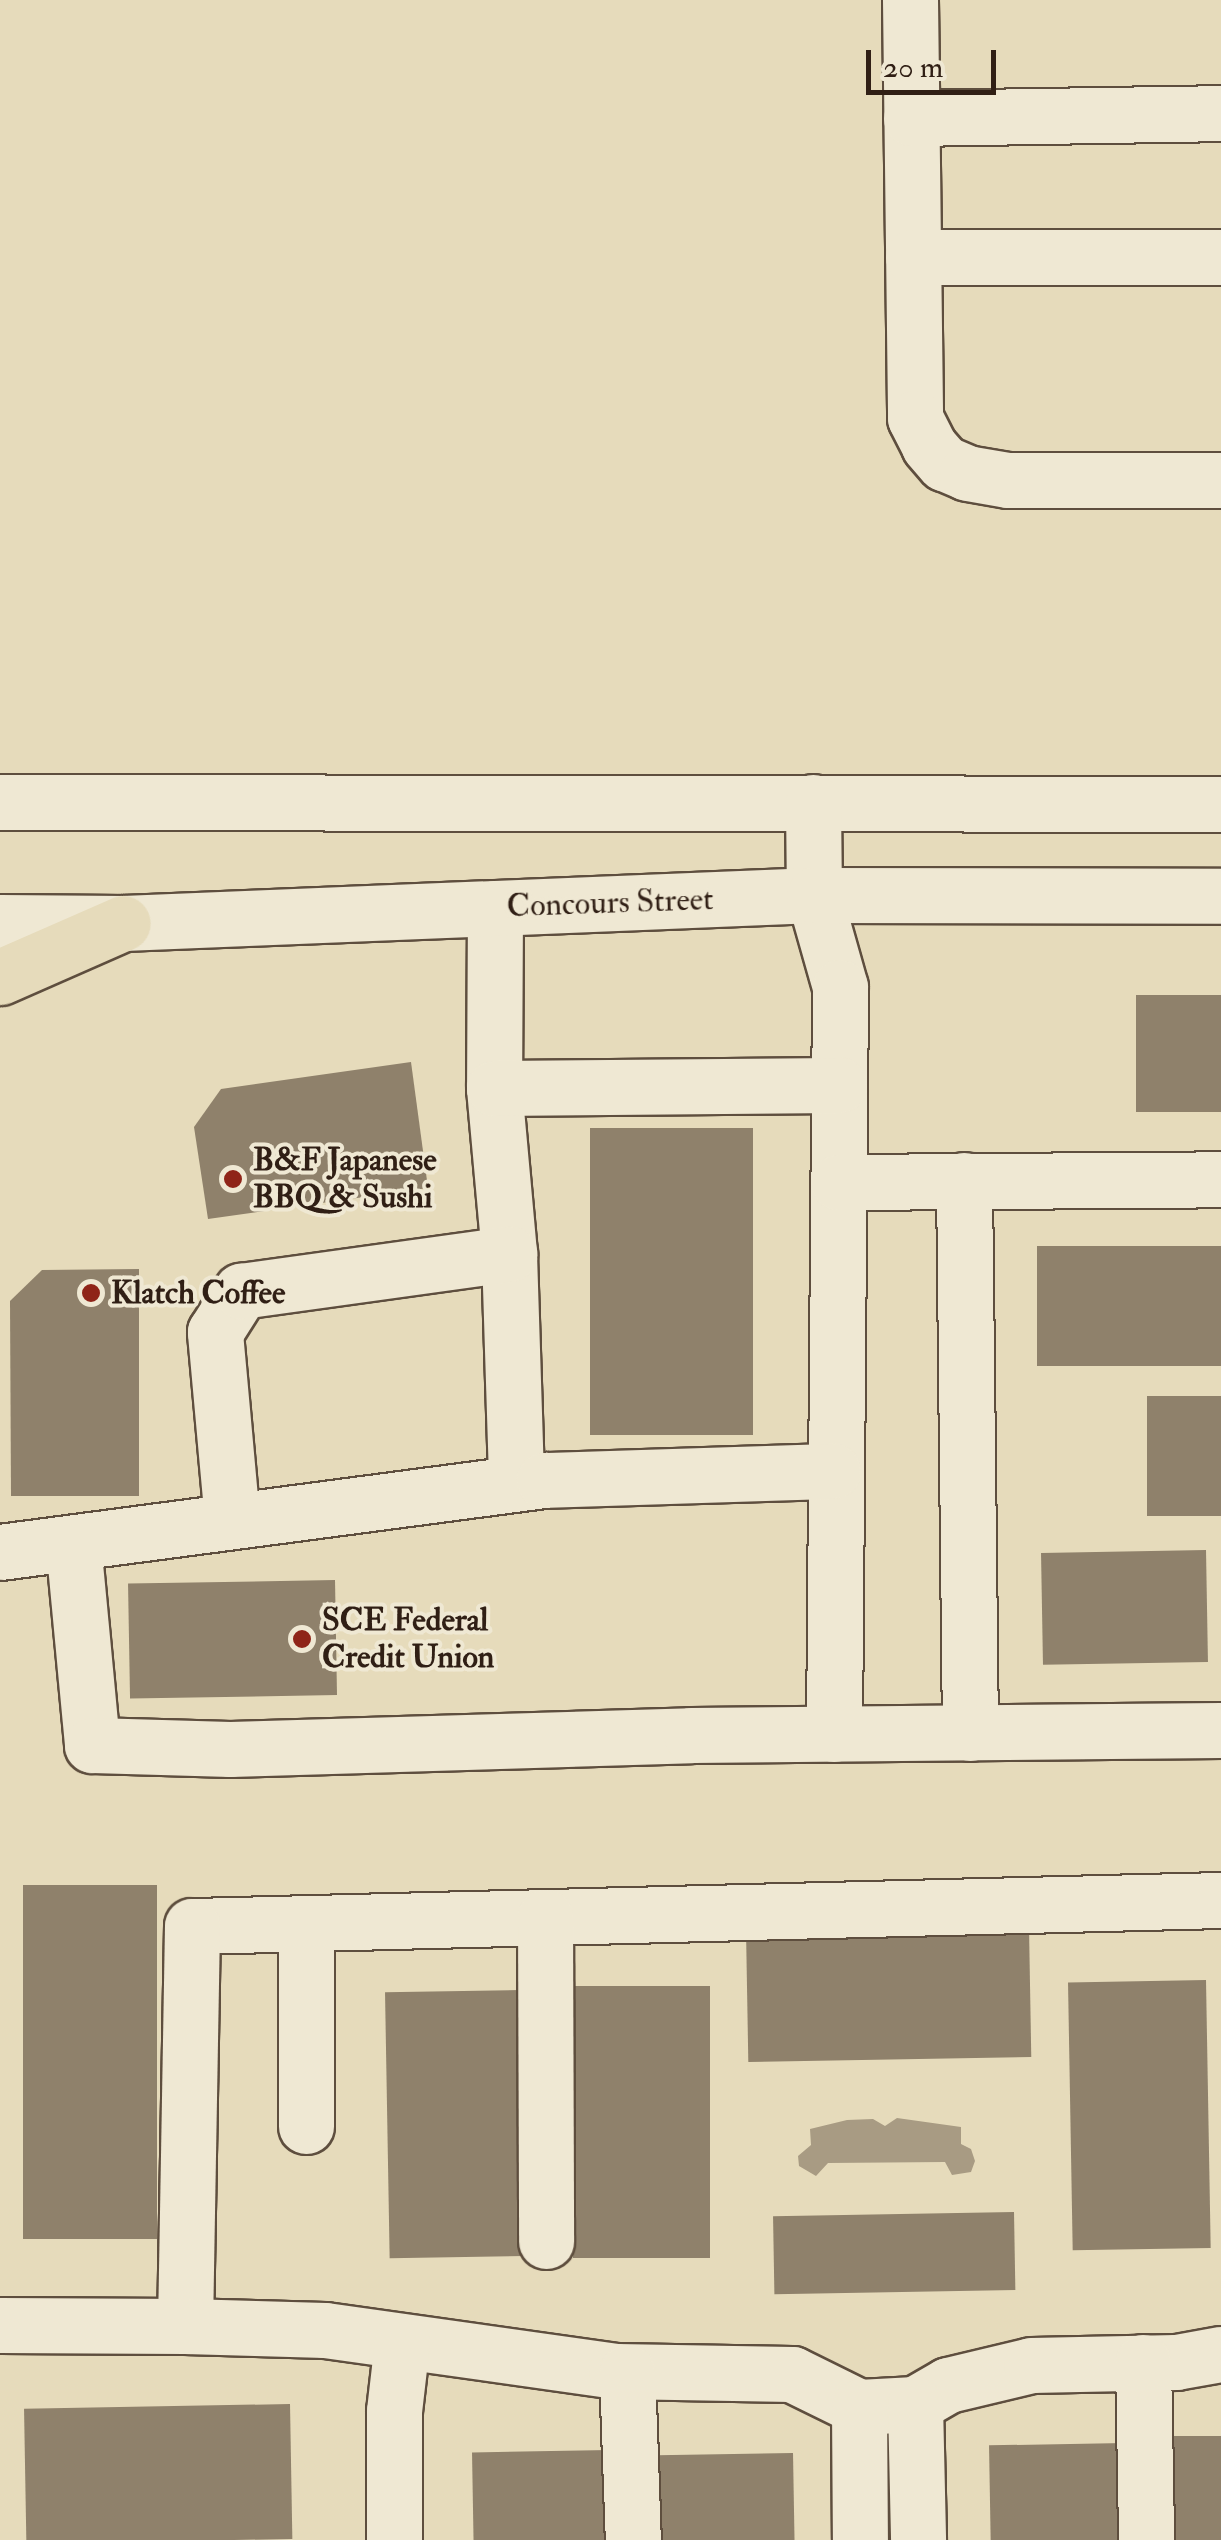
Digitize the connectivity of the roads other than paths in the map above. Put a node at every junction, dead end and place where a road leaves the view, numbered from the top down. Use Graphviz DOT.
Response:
graph roads {
  1 [pos="910,0"];
  2 [pos="1221,113"];
  3 [pos="912,118"];
  4 [pos="1221,257"];
  5 [pos="913,258"];
  6 [pos="1221,480"];
  7 [pos="0,802"];
  8 [pos="813,802"];
  9 [pos="1221,804"];
  10 [pos="814,895"];
  11 [pos="1221,896"];
  12 [pos="495,908"];
  13 [pos="0,922"];
  14 [pos="123,923"];
  15 [pos="0,978"];
  16 [pos="839,1085"];
  17 [pos="494,1088"];
  18 [pos="1221,1179"];
  19 [pos="964,1180"];
  20 [pos="838,1182"];
  21 [pos="509,1254"];
  22 [pos="833,1471"];
  23 [pos="516,1483"];
  24 [pos="232,1520"];
  25 [pos="73,1543"];
  26 [pos="0,1552"];
  27 [pos="1221,1730"];
  28 [pos="970,1733"];
  29 [pos="834,1734"];
  30 [pos="1221,1900"];
  31 [pos="545,1917"];
  32 [pos="306,1924"];
  33 [pos="306,2126"];
  34 [pos="546,2241"];
  35 [pos="0,2326"];
  36 [pos="186,2326"];
  37 [pos="402,2342"];
  38 [pos="1221,2354"];
  39 [pos="1144,2362"];
  40 [pos="627,2372"];
  41 [pos="915,2404"];
  42 [pos="858,2407"];
  43 [pos="394,2540"];
  44 [pos="632,2540"];
  45 [pos="860,2540"];
  46 [pos="918,2540"];
  47 [pos="1146,2540"];
  1 -- 3 [label="street"];
  2 -- 3 [label="street"];
  3 -- 5 [label="street"];
  4 -- 5 [label="street"];
  5 -- 6 [label="street"];
  7 -- 8 [label="street"];
  8 -- 9 [label="street"];
  8 -- 10 [label="street"];
  10 -- 11 [label="street, Concours Street"];
  10 -- 12 [label="street, Concours Street"];
  10 -- 16 [label="street"];
  12 -- 14 [label="street, Concours Street"];
  12 -- 17 [label="street"];
  13 -- 14 [label="street, Concours Street"];
  14 -- 15 [label="main road"];
  16 -- 17 [label="street"];
  16 -- 20 [label="street"];
  17 -- 21 [label="street"];
  18 -- 19 [label="street"];
  19 -- 20 [label="street"];
  19 -- 28 [label="street"];
  20 -- 22 [label="street"];
  21 -- 23 [label="street"];
  21 -- 24 [label="street"];
  22 -- 23 [label="street"];
  22 -- 29 [label="street"];
  23 -- 24 [label="street"];
  24 -- 25 [label="street"];
  25 -- 26 [label="street"];
  25 -- 29 [label="street"];
  27 -- 28 [label="street"];
  28 -- 29 [label="street"];
  30 -- 31 [label="street"];
  31 -- 32 [label="street"];
  31 -- 34 [label="street"];
  32 -- 33 [label="street"];
  32 -- 36 [label="street"];
  35 -- 36 [label="street"];
  36 -- 37 [label="street"];
  37 -- 40 [label="street"];
  37 -- 43 [label="street"];
  38 -- 39 [label="street"];
  39 -- 41 [label="street"];
  39 -- 47 [label="street"];
  40 -- 42 [label="street"];
  40 -- 44 [label="street"];
  41 -- 42 [label="street"];
  41 -- 46 [label="street"];
  42 -- 45 [label="street"];
}
